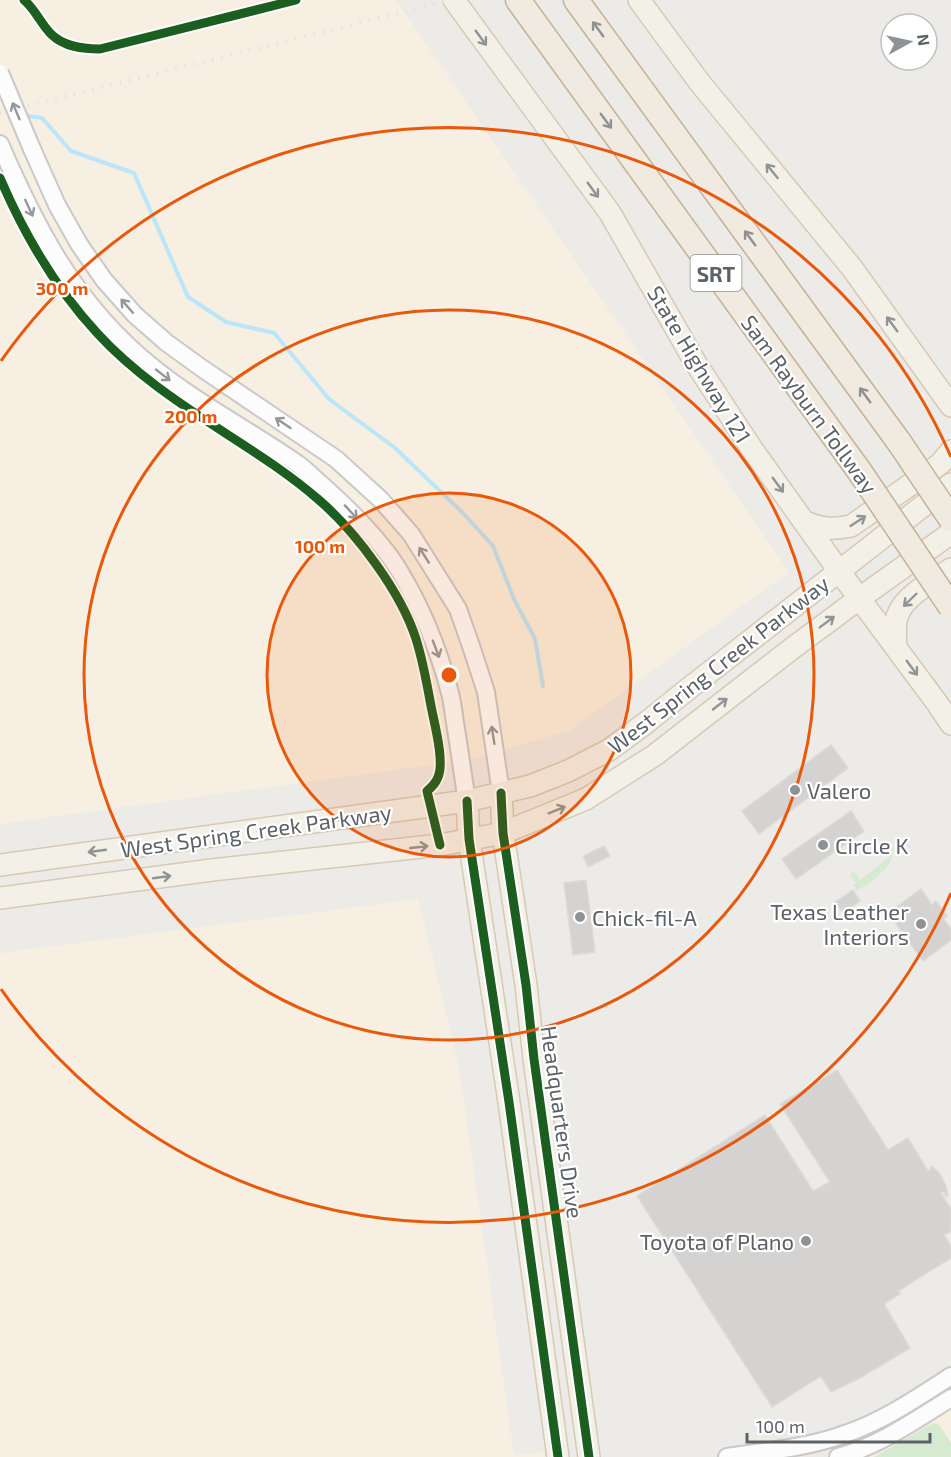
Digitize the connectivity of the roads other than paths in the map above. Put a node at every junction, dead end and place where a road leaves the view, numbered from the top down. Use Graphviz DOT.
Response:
graph roads {
  1 [pos="454,0"];
  2 [pos="518,0"];
  3 [pos="576,0"];
  4 [pos="639,0"];
  5 [pos="0,73"];
  6 [pos="2,150"];
  7 [pos="951,406"];
  8 [pos="951,451"];
  9 [pos="326,452"];
  10 [pos="308,473"];
  11 [pos="951,484"];
  12 [pos="951,519"];
  13 [pos="803,521"];
  14 [pos="951,533"];
  15 [pos="951,569"];
  16 [pos="839,571"];
  17 [pos="860,598"];
  18 [pos="951,607"];
  19 [pos="896,646"];
  20 [pos="951,724"];
  21 [pos="501,793"];
  22 [pos="467,801"];
  23 [pos="503,833"];
  24 [pos="469,839"];
  25 [pos="0,865"];
  26 [pos="0,898"];
  27 [pos="553,1194"];
  28 [pos="523,1199"];
  29 [pos="951,1376"];
  30 [pos="929,1391"];
  31 [pos="944,1402"];
  32 [pos="843,1435"];
  33 [pos="843,1455"];
  34 [pos="558,1457"];
  35 [pos="589,1457"];
  36 [pos="727,1457"];
  1 -- 13 [label="main road, State Highway 121, one-way"];
  2 -- 18 [label="highway, Sam Rayburn Tollway / SRT, one-way, bridge"];
  12 -- 3 [label="highway, SRT, one-way, bridge"];
  7 -- 4 [label="main road, one-way"];
  9 -- 5 [label="street, one-way, bridge"];
  6 -- 10 [label="street, one-way"];
  13 -- 8 [label="main road, one-way"];
  9 -- 10 [label="street"];
  21 -- 9 [label="street, one-way"];
  10 -- 22 [label="street, one-way"];
  11 -- 16 [label="main road, West Spring Creek Parkway"];
  13 -- 16 [label="main road, State Highway 121"];
  14 -- 17 [label="main road, West Spring Creek Parkway"];
  15 -- 19 [label="main road, one-way"];
  16 -- 17 [label="main road, State Highway 121"];
  16 -- 21 [label="main road, West Spring Creek Parkway"];
  17 -- 19 [label="main road, State Highway 121"];
  23 -- 17 [label="main road, West Spring Creek Parkway, one-way"];
  19 -- 20 [label="main road, State Highway 121, one-way"];
  21 -- 22 [label="main road, West Spring Creek Parkway"];
  21 -- 23 [label="main road, Headquarters Drive"];
  22 -- 24 [label="main road"];
  22 -- 25 [label="main road, West Spring Creek Parkway, one-way"];
  23 -- 24 [label="main road, West Spring Creek Parkway"];
  23 -- 27 [label="main road, Headquarters Drive"];
  26 -- 24 [label="main road, West Spring Creek Parkway, one-way"];
  24 -- 28 [label="main road"];
  27 -- 28 [label="main road"];
  27 -- 35 [label="main road, Headquarters Drive"];
  28 -- 34 [label="main road"];
  29 -- 30 [label="street"];
  30 -- 31 [label="street"];
  30 -- 32 [label="street"];
  31 -- 33 [label="street"];
  32 -- 33 [label="street"];
  32 -- 36 [label="street"];
}
